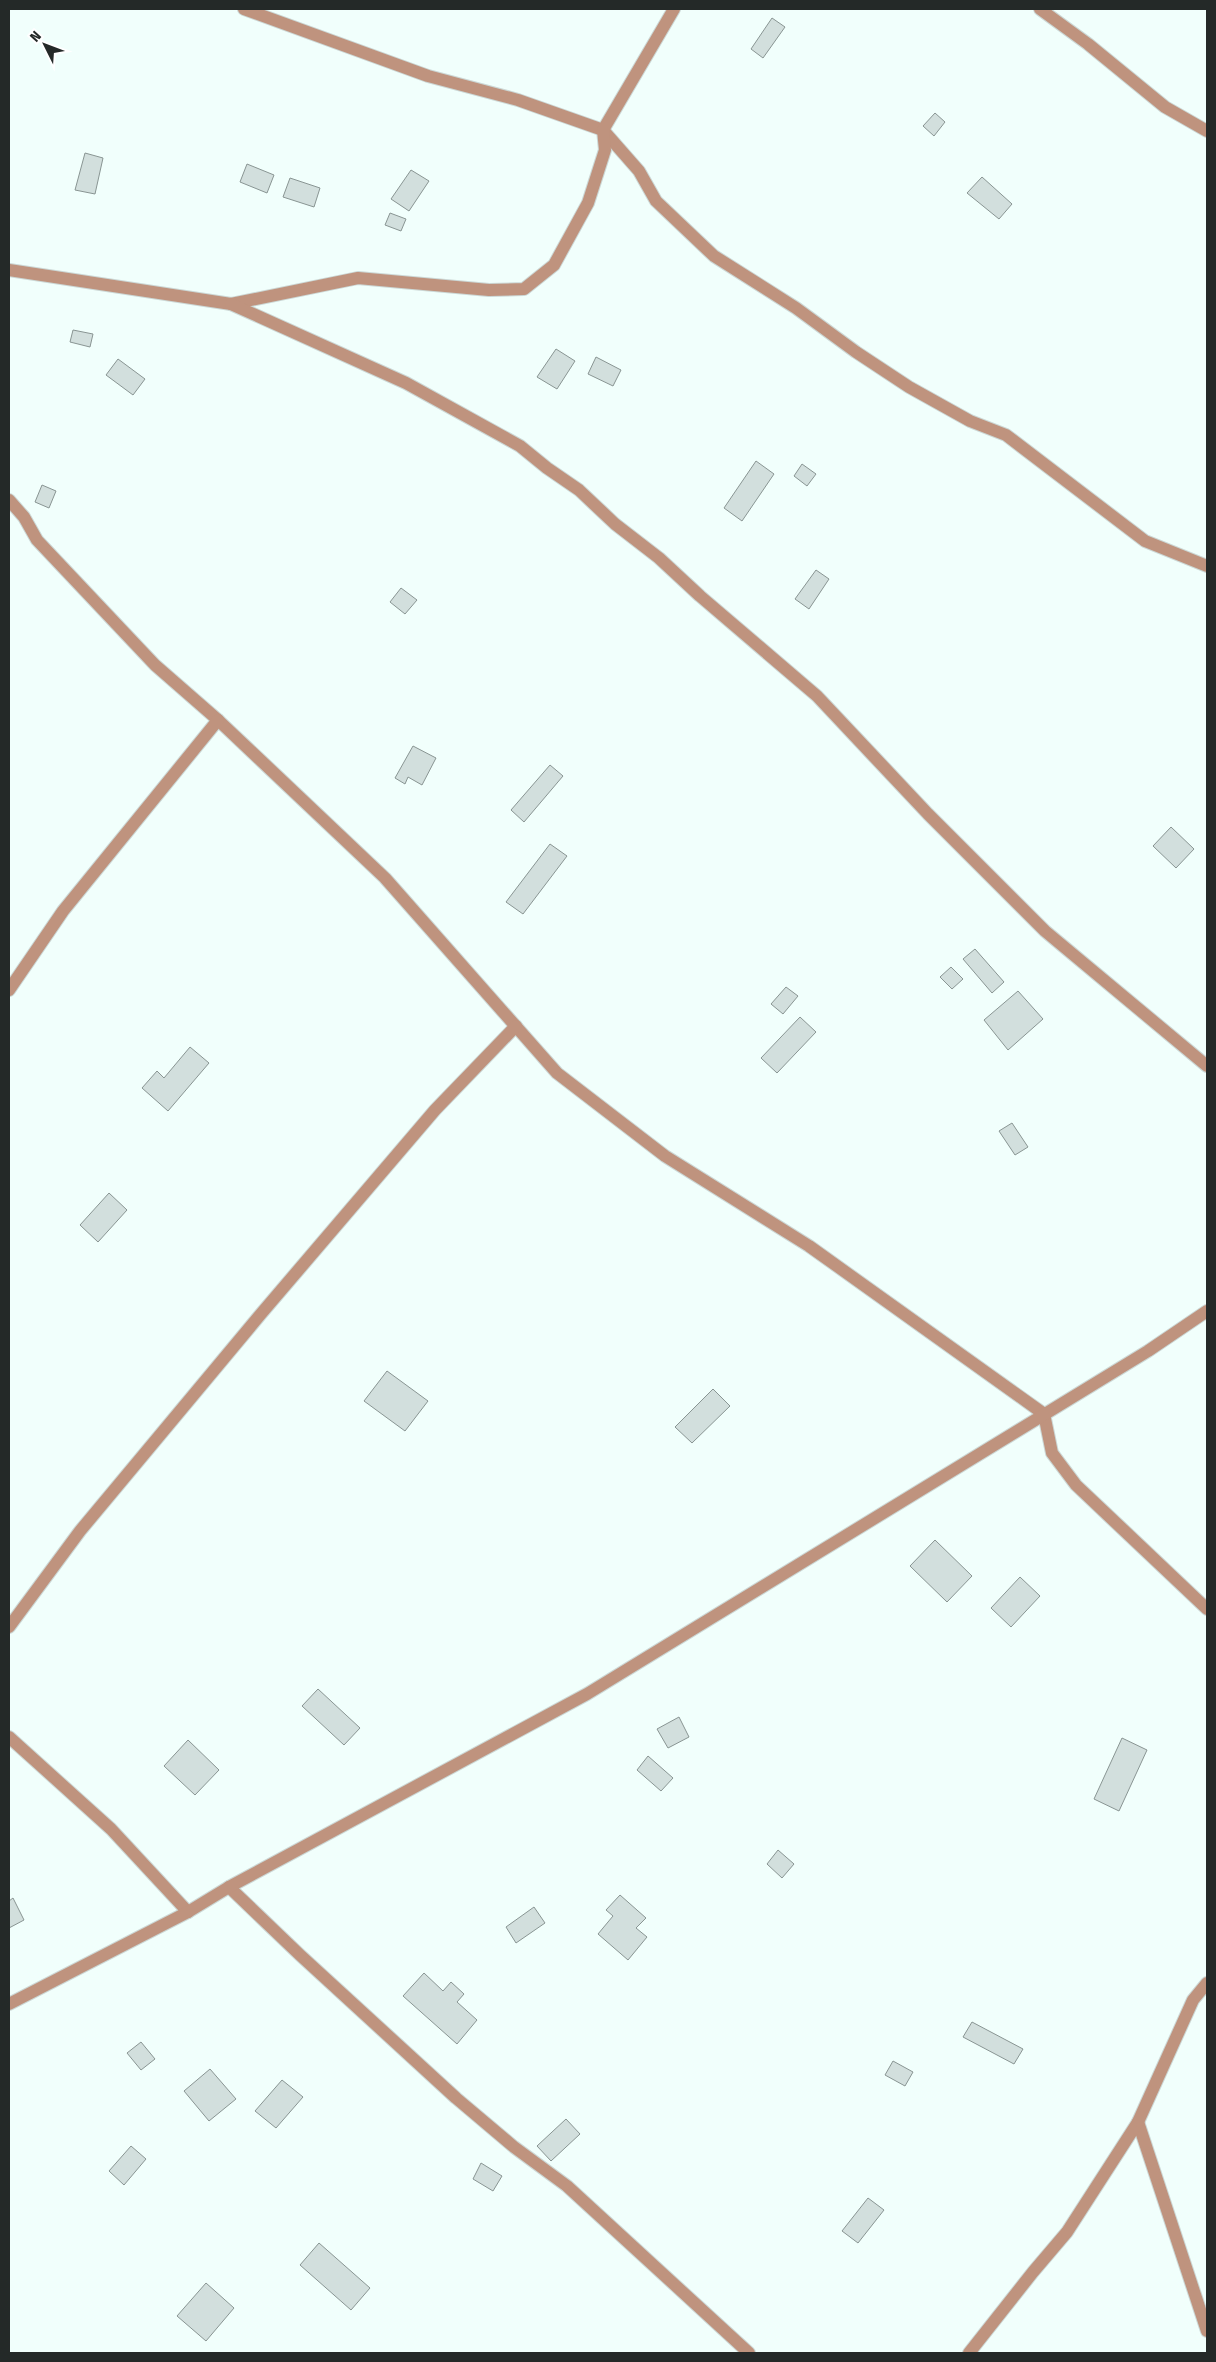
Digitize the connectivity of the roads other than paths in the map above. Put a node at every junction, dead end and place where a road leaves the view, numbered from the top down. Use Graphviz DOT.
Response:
graph roads {
  1 [pos="244,9"];
  2 [pos="674,9"];
  3 [pos="1040,9"];
  4 [pos="603,130"];
  5 [pos="1207,131"];
  6 [pos="9,270"];
  7 [pos="231,304"];
  8 [pos="9,500"];
  9 [pos="1207,566"];
  10 [pos="218,720"];
  11 [pos="9,990"];
  12 [pos="516,1026"];
  13 [pos="1207,1066"];
  14 [pos="1207,1311"];
  15 [pos="1044,1414"];
  16 [pos="1207,1608"];
  17 [pos="9,1627"];
  18 [pos="9,1737"];
  19 [pos="229,1887"];
  20 [pos="188,1912"];
  21 [pos="1207,1984"];
  22 [pos="9,2004"];
  23 [pos="1138,2122"];
  24 [pos="1207,2331"];
  25 [pos="749,2353"];
  26 [pos="970,2353"];
  1 -- 4 [label="street"];
  2 -- 4 [label="street"];
  3 -- 5 [label="street"];
  4 -- 7 [label="street"];
  4 -- 9 [label="street"];
  6 -- 7 [label="street"];
  7 -- 13 [label="street"];
  8 -- 10 [label="street"];
  10 -- 11 [label="street"];
  10 -- 12 [label="street"];
  12 -- 15 [label="street"];
  12 -- 17 [label="street"];
  14 -- 15 [label="street"];
  15 -- 16 [label="street"];
  15 -- 19 [label="street"];
  18 -- 20 [label="street"];
  19 -- 20 [label="street"];
  19 -- 25 [label="street"];
  20 -- 22 [label="street"];
  21 -- 23 [label="street"];
  23 -- 24 [label="street"];
  23 -- 26 [label="street"];
}
